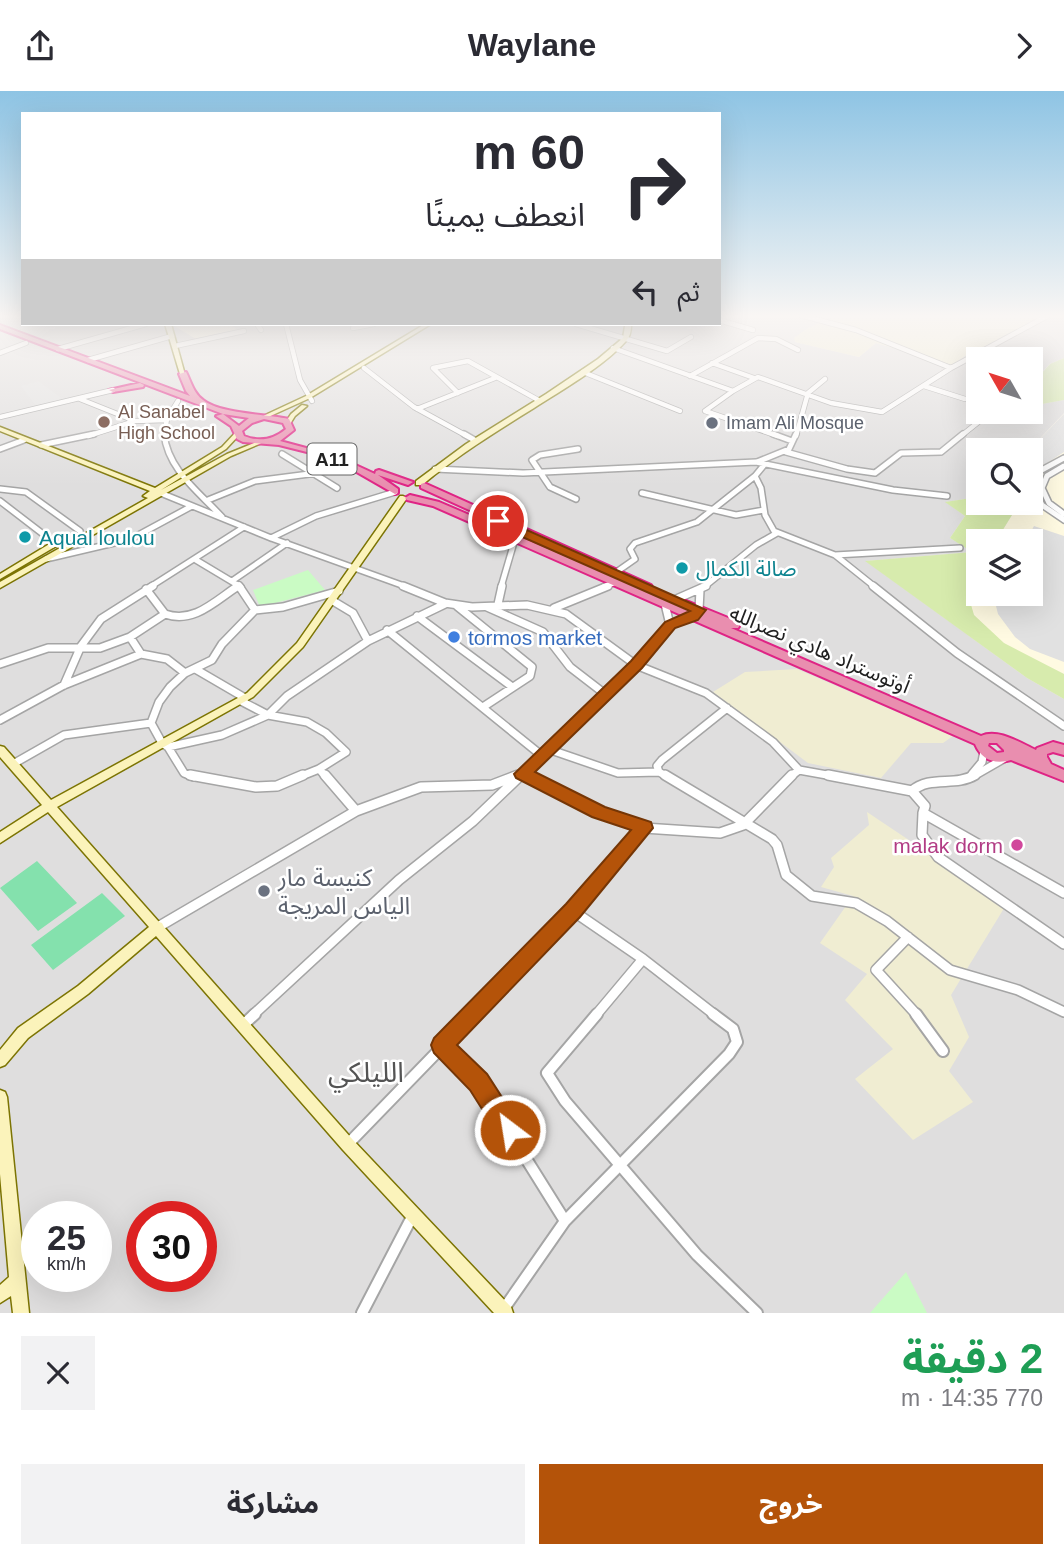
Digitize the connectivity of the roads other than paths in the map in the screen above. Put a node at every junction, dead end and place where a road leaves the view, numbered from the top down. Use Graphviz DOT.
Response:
graph roads {
  1 [pos="104,372"];
  2 [pos="120,372"];
  3 [pos="298,372"];
  4 [pos="352,372"];
  5 [pos="357,372"];
  6 [pos="369,372"];
  7 [pos="437,372"];
  8 [pos="484,372"];
  9 [pos="583,372"];
  10 [pos="682,372"];
  11 [pos="697,372"];
  12 [pos="737,372"];
  13 [pos="944,372"];
  14 [pos="183,374"];
  15 [pos="690,376"];
  16 [pos="495,378"];
  17 [pos="754,378"];
  18 [pos="825,379"];
  19 [pos="125,380"];
  20 [pos="140,385"];
  21 [pos="924,386"];
  22 [pos="159,387"];
  23 [pos="113,390"];
  24 [pos="733,391"];
  25 [pos="458,393"];
  26 [pos="805,396"];
  27 [pos="79,399"];
  28 [pos="310,399"];
  29 [pos="965,399"];
  30 [pos="178,401"];
  31 [pos="540,401"];
  32 [pos="204,404"];
  33 [pos="417,408"];
  34 [pos="680,411"];
  35 [pos="0,417"];
  36 [pos="262,418"];
  37 [pos="167,420"];
  38 [pos="135,421"];
  39 [pos="976,424"];
  40 [pos="289,427"];
  41 [pos="0,429"];
  42 [pos="238,432"];
  43 [pos="24,440"];
  44 [pos="476,441"];
  45 [pos="792,441"];
  46 [pos="262,442"];
  47 [pos="41,445"];
  48 [pos="0,449"];
  49 [pos="578,449"];
  50 [pos="786,452"];
  51 [pos="282,454"];
  52 [pos="1064,458"];
  53 [pos="342,464"];
  54 [pos="760,464"];
  55 [pos="1064,466"];
  56 [pos="435,469"];
  57 [pos="541,473"];
  58 [pos="311,474"];
  59 [pos="755,476"];
  60 [pos="184,477"];
  61 [pos="417,484"];
  62 [pos="337,488"];
  63 [pos="0,489"];
  64 [pos="159,492"];
  65 [pos="642,493"];
  66 [pos="401,495"];
  67 [pos="947,496"];
  68 [pos="576,499"];
  69 [pos="0,501"];
  70 [pos="208,501"];
  71 [pos="192,506"];
  72 [pos="713,510"];
  73 [pos="764,510"];
  74 [pos="1064,515"];
  75 [pos="223,517"];
  76 [pos="1064,520"];
  77 [pos="244,527"];
  78 [pos="80,531"];
  79 [pos="777,533"];
  80 [pos="271,538"];
  81 [pos="515,539"];
  82 [pos="287,543"];
  83 [pos="56,544"];
  84 [pos="960,548"];
  85 [pos="835,555"];
  86 [pos="43,559"];
  87 [pos="196,560"];
  88 [pos="355,566"];
  89 [pos="0,577"];
  90 [pos="615,578"];
  91 [pos="232,581"];
  92 [pos="0,585"];
  93 [pos="239,585"];
  94 [pos="146,589"];
  95 [pos="700,590"];
  96 [pos="339,591"];
  97 [pos="332,601"];
  98 [pos="668,601"];
  99 [pos="445,603"];
  100 [pos="498,604"];
  101 [pos="456,605"];
  102 [pos="486,607"];
  103 [pos="553,609"];
  104 [pos="255,610"];
  105 [pos="696,613"];
  106 [pos="165,614"];
  107 [pos="417,616"];
  108 [pos="670,625"];
  109 [pos="387,630"];
  110 [pos="131,637"];
  111 [pos="368,641"];
  112 [pos="81,646"];
  113 [pos="141,654"];
  114 [pos="0,664"];
  115 [pos="636,665"];
  116 [pos="197,670"];
  117 [pos="185,673"];
  118 [pos="64,685"];
  119 [pos="511,686"];
  120 [pos="605,694"];
  121 [pos="243,700"];
  122 [pos="483,707"];
  123 [pos="727,708"];
  124 [pos="268,715"];
  125 [pos="0,720"];
  126 [pos="151,723"];
  127 [pos="1064,726"];
  128 [pos="985,743"];
  129 [pos="165,745"];
  130 [pos="1060,746"];
  131 [pos="548,748"];
  132 [pos="1008,753"];
  133 [pos="541,755"];
  134 [pos="5,757"];
  135 [pos="1040,757"];
  136 [pos="319,769"];
  137 [pos="799,770"];
  138 [pos="659,772"];
  139 [pos="522,774"];
  140 [pos="1058,774"];
  141 [pos="967,780"];
  142 [pos="912,791"];
  143 [pos="49,806"];
  144 [pos="356,811"];
  145 [pos="923,813"];
  146 [pos="744,823"];
  147 [pos="644,828"];
  148 [pos="0,838"];
  149 [pos="1064,893"];
  150 [pos="573,911"];
  151 [pos="158,927"];
  152 [pos="908,937"];
  153 [pos="1064,944"];
  154 [pos="643,959"];
  155 [pos="1064,1012"];
  156 [pos="243,1025"];
  157 [pos="442,1045"];
  158 [pos="943,1051"];
  159 [pos="0,1060"];
  160 [pos="0,1097"];
  161 [pos="348,1145"];
  162 [pos="621,1165"];
  163 [pos="413,1215"];
  164 [pos="565,1221"];
  165 [pos="18,1280"];
  166 [pos="0,1295"];
  167 [pos="504,1312"];
  168 [pos="21,1313"];
  169 [pos="362,1313"];
  170 [pos="757,1313"];
  1 -- 19 [label="highway, أوتوستراد هادي نصرالله / A11"];
  2 -- 22 [label="highway, أوتوستراد هادي نصرالله / A11"];
  3 -- 28 [label="street"];
  4 -- 28 [label="street"];
  5 -- 28 [label="street"];
  6 -- 33 [label="street"];
  7 -- 25 [label="street"];
  8 -- 16 [label="street"];
  9 -- 31 [label="street"];
  9 -- 34 [label="street"];
  10 -- 15 [label="street"];
  11 -- 15 [label="street"];
  12 -- 17 [label="street"];
  13 -- 21 [label="street"];
  14 -- 22 [label="highway"];
  14 -- 32 [label="highway"];
  15 -- 24 [label="street"];
  16 -- 25 [label="street"];
  16 -- 31 [label="street"];
  17 -- 24 [label="street"];
  17 -- 26 [label="street"];
  18 -- 26 [label="street"];
  19 -- 20 [label="highway, أوتوستراد هادي نصرالله / A11"];
  19 -- 23 [label="highway"];
  20 -- 23 [label="highway"];
  20 -- 30 [label="highway, أوتوستراد هادي نصرالله / A11"];
  21 -- 26 [label="street"];
  21 -- 29 [label="street"];
  22 -- 32 [label="highway, أوتوستراد هادي نصرالله / A11"];
  23 -- 27 [label="street"];
  24 -- 45 [label="street"];
  25 -- 33 [label="street"];
  26 -- 45 [label="street"];
  27 -- 35 [label="street"];
  27 -- 38 [label="street"];
  28 -- 36 [label="street"];
  28 -- 40 [label="street"];
  30 -- 37 [label="street"];
  30 -- 42 [label="highway, أوتوستراد هادي نصرالله / A11"];
  31 -- 44 [label="street"];
  32 -- 36 [label="highway, أوتوستراد هادي نصرالله / A11"];
  33 -- 44 [label="street"];
  36 -- 40 [label="highway, أوتوستراد هادي نصرالله / A11"];
  36 -- 42 [label="highway"];
  37 -- 38 [label="street"];
  37 -- 60 [label="street"];
  38 -- 47 [label="street"];
  39 -- 50 [label="street"];
  40 -- 46 [label="highway, A11"];
  40 -- 61 [label="highway, أوتوستراد هادي نصرالله / A11"];
  41 -- 43 [label="street"];
  42 -- 46 [label="highway, أوتوستراد هادي نصرالله / A11"];
  42 -- 60 [label="street"];
  43 -- 47 [label="street"];
  43 -- 48 [label="street"];
  44 -- 56 [label="street"];
  45 -- 50 [label="street"];
  46 -- 53 [label="highway, أوتوستراد هادي نصرالله / A11"];
  46 -- 60 [label="street"];
  47 -- 64 [label="street"];
  49 -- 57 [label="street"];
  50 -- 54 [label="street"];
  51 -- 58 [label="street"];
  52 -- 76 [label="street"];
  53 -- 58 [label="street"];
  53 -- 66 [label="highway, أوتوستراد هادي نصرالله / A11"];
  54 -- 57 [label="street"];
  54 -- 59 [label="street"];
  54 -- 67 [label="street"];
  55 -- 74 [label="street"];
  56 -- 57 [label="street"];
  56 -- 61 [label="street"];
  57 -- 68 [label="street"];
  58 -- 62 [label="street"];
  58 -- 70 [label="street"];
  59 -- 72 [label="street"];
  59 -- 73 [label="street"];
  60 -- 64 [label="street"];
  60 -- 70 [label="street"];
  61 -- 66 [label="highway"];
  61 -- 66 [label="highway"];
  61 -- 90 [label="highway, أوتوستراد هادي نصرالله / A11"];
  63 -- 78 [label="street"];
  64 -- 71 [label="street"];
  64 -- 78 [label="street"];
  64 -- 86 [label="street"];
  65 -- 72 [label="street"];
  66 -- 80 [label="street"];
  66 -- 81 [label="highway, أوتوستراد هادي نصرالله / A11"];
  66 -- 88 [label="street"];
  69 -- 83 [label="street"];
  70 -- 75 [label="street"];
  71 -- 75 [label="street"];
  71 -- 86 [label="street"];
  72 -- 73 [label="street"];
  72 -- 90 [label="street"];
  73 -- 79 [label="street"];
  75 -- 77 [label="street"];
  77 -- 80 [label="street"];
  77 -- 87 [label="street"];
  78 -- 83 [label="street"];
  79 -- 85 [label="street"];
  79 -- 95 [label="street"];
  80 -- 82 [label="street"];
  81 -- 90 [label="highway, أوتوستراد هادي نصرالله / A11"];
  81 -- 100 [label="street"];
  82 -- 88 [label="street"];
  82 -- 91 [label="street"];
  83 -- 89 [label="street"];
  84 -- 85 [label="street"];
  85 -- 127 [label="street"];
  86 -- 92 [label="street"];
  87 -- 91 [label="street"];
  87 -- 94 [label="street"];
  88 -- 96 [label="street"];
  88 -- 99 [label="street"];
  90 -- 98 [label="highway, أوتوستراد هادي نصرالله / A11"];
  90 -- 103 [label="street"];
  91 -- 93 [label="street"];
  93 -- 104 [label="street"];
  93 -- 106 [label="street"];
  94 -- 106 [label="street"];
  94 -- 112 [label="street"];
  95 -- 98 [label="street"];
  95 -- 105 [label="street"];
  96 -- 97 [label="street"];
  96 -- 104 [label="street"];
  97 -- 111 [label="street"];
  97 -- 121 [label="street"];
  98 -- 105 [label="highway, أوتوستراد هادي نصرالله / A11"];
  98 -- 108 [label="street"];
  99 -- 101 [label="street"];
  99 -- 107 [label="street"];
  100 -- 102 [label="street"];
  100 -- 103 [label="street"];
  101 -- 102 [label="street"];
  101 -- 119 [label="street"];
  102 -- 120 [label="street"];
  103 -- 115 [label="street"];
  104 -- 116 [label="street"];
  105 -- 108 [label="street"];
  105 -- 128 [label="highway, أوتوستراد هادي نصرالله / A11"];
  106 -- 110 [label="street"];
  107 -- 109 [label="street"];
  107 -- 119 [label="street"];
  108 -- 115 [label="street"];
  109 -- 111 [label="street"];
  109 -- 122 [label="street"];
  110 -- 112 [label="street"];
  110 -- 113 [label="street"];
  111 -- 124 [label="street"];
  112 -- 114 [label="street"];
  112 -- 118 [label="street"];
  113 -- 117 [label="street"];
  113 -- 118 [label="street"];
  115 -- 120 [label="street"];
  115 -- 123 [label="street"];
  116 -- 117 [label="street"];
  116 -- 121 [label="street"];
  117 -- 126 [label="street"];
  118 -- 125 [label="street"];
  119 -- 122 [label="street"];
  120 -- 131 [label="street"];
  121 -- 124 [label="street"];
  121 -- 129 [label="street"];
  122 -- 133 [label="street"];
  123 -- 137 [label="street"];
  123 -- 138 [label="street"];
  124 -- 129 [label="street"];
  124 -- 136 [label="street"];
  126 -- 129 [label="street"];
  126 -- 134 [label="street"];
  128 -- 132 [label="highway, A11"];
  128 -- 141 [label="street"];
  129 -- 136 [label="street"];
  129 -- 143 [label="street"];
  130 -- 135 [label="highway"];
  131 -- 133 [label="street"];
  131 -- 138 [label="street"];
  132 -- 135 [label="highway, A11"];
  132 -- 140 [label="highway, A11"];
  132 -- 141 [label="street"];
  133 -- 139 [label="street"];
  134 -- 143 [label="street"];
  135 -- 140 [label="highway, A11"];
  136 -- 144 [label="street"];
  137 -- 142 [label="street"];
  137 -- 146 [label="street"];
  138 -- 146 [label="street"];
  139 -- 144 [label="street"];
  139 -- 147 [label="street"];
  139 -- 156 [label="street"];
  141 -- 142 [label="street"];
  142 -- 145 [label="street"];
  143 -- 148 [label="street"];
  143 -- 151 [label="street"];
  144 -- 151 [label="street"];
  145 -- 149 [label="street"];
  145 -- 153 [label="street"];
  146 -- 147 [label="street"];
  146 -- 152 [label="street"];
  147 -- 150 [label="street"];
  150 -- 154 [label="street"];
  150 -- 157 [label="street"];
  151 -- 156 [label="street"];
  151 -- 159 [label="street"];
  152 -- 155 [label="street"];
  152 -- 158 [label="street"];
  154 -- 162 [label="street"];
  154 -- 162 [label="street"];
  156 -- 161 [label="street"];
  157 -- 161 [label="street"];
  157 -- 164 [label="street"];
  160 -- 165 [label="street"];
  161 -- 163 [label="street"];
  162 -- 164 [label="street"];
  162 -- 170 [label="street"];
  163 -- 167 [label="street"];
  163 -- 169 [label="street"];
  164 -- 167 [label="street"];
  165 -- 166 [label="street"];
  165 -- 168 [label="street"];
}
